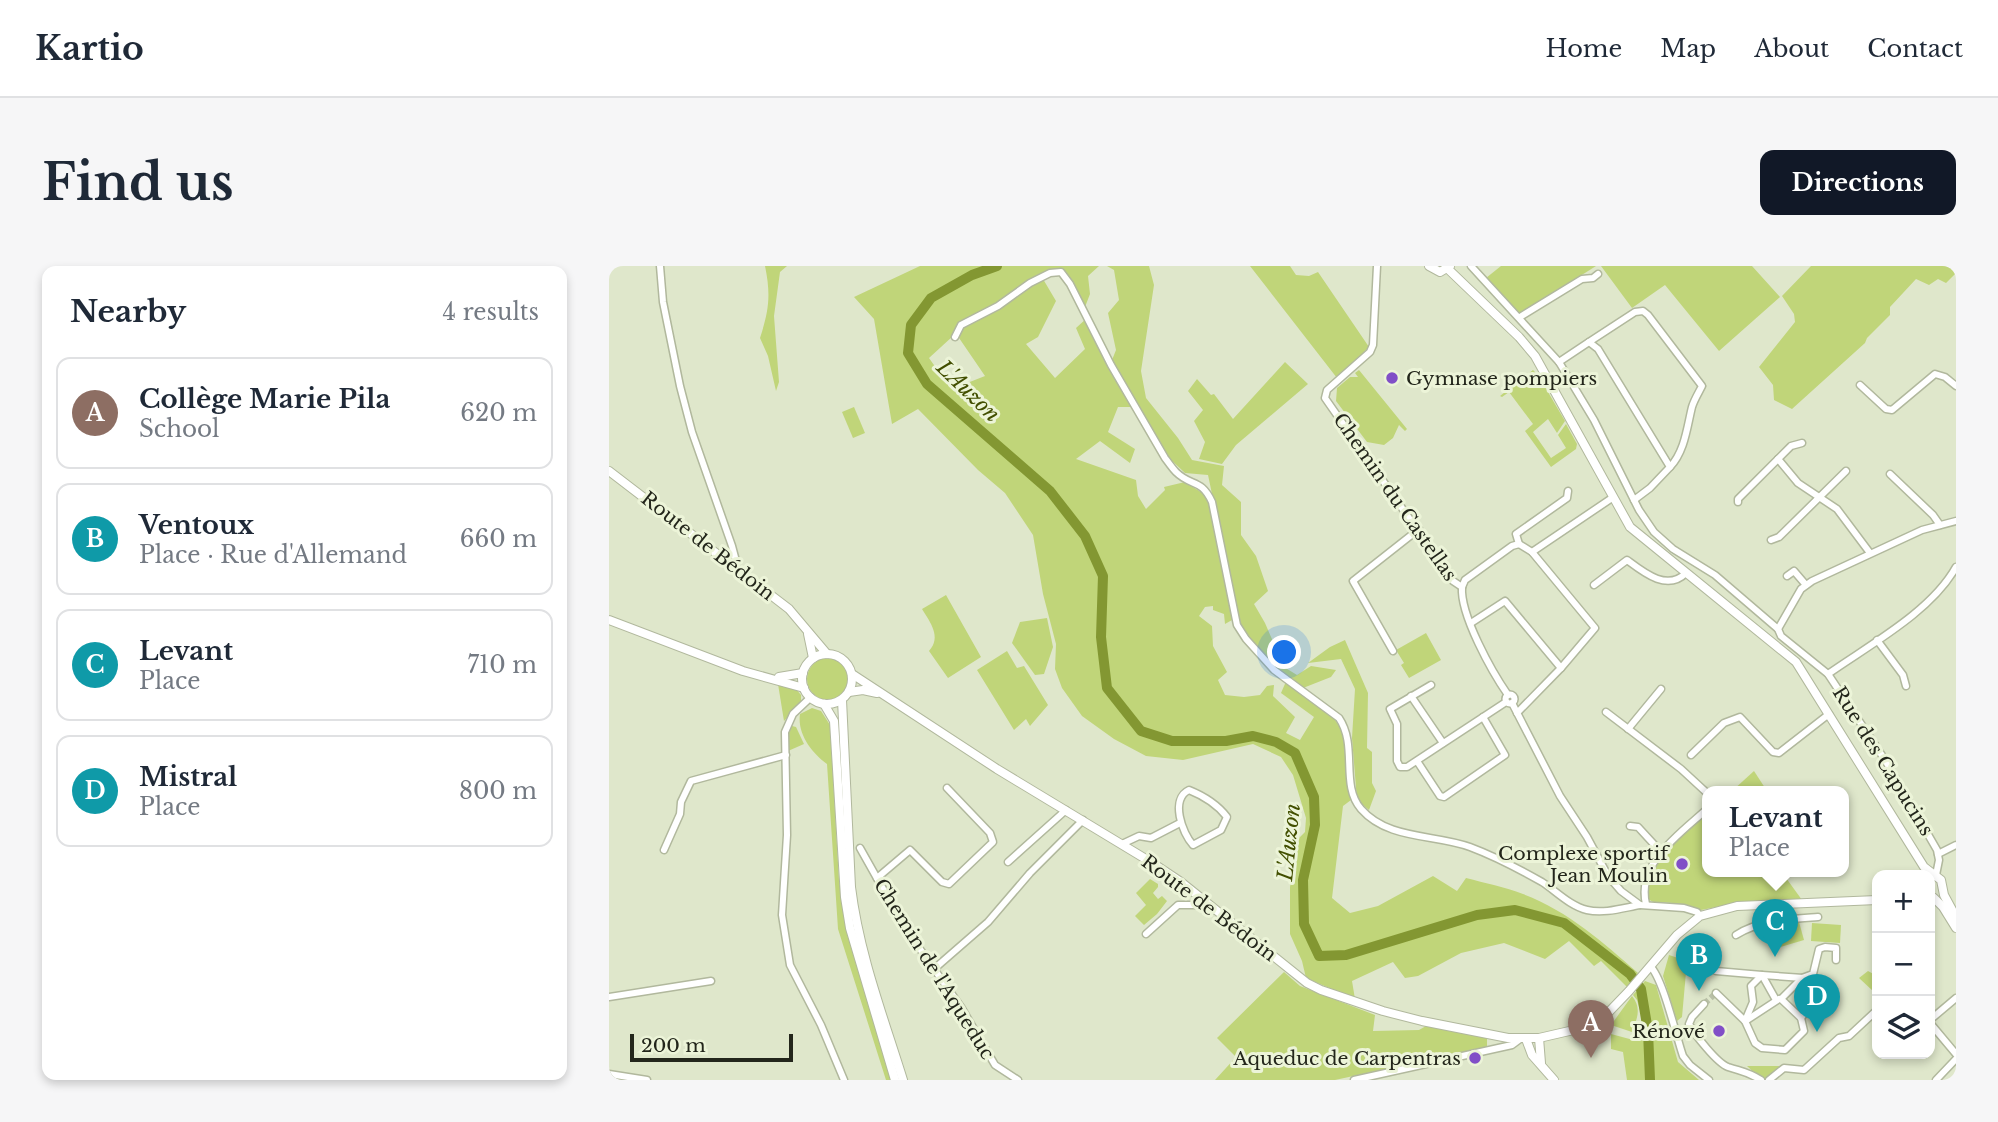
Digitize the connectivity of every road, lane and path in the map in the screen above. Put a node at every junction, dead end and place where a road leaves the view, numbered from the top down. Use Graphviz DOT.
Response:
graph roads {
  1 [pos="660,266"];
  2 [pos="1377,266"];
  3 [pos="1429,266"];
  4 [pos="1471,266"];
  5 [pos="1449,267"];
  6 [pos="1598,274"];
  7 [pos="1520,317"];
  8 [pos="954,337"];
  9 [pos="1588,342"];
  10 [pos="1559,362"];
  11 [pos="1860,385"];
  12 [pos="1956,386"];
  13 [pos="1802,443"];
  14 [pos="1778,459"];
  15 [pos="1670,467"];
  16 [pos="609,471"];
  17 [pos="1846,471"];
  18 [pos="1890,474"];
  19 [pos="1568,491"];
  20 [pos="1612,498"];
  21 [pos="1820,498"];
  22 [pos="1634,500"];
  23 [pos="1738,502"];
  24 [pos="1956,521"];
  25 [pos="1940,525"];
  26 [pos="1419,529"];
  27 [pos="1772,540"];
  28 [pos="1519,544"];
  29 [pos="1532,552"];
  30 [pos="1870,553"];
  31 [pos="734,566"];
  32 [pos="1801,566"];
  33 [pos="1956,567"];
  34 [pos="1794,571"];
  35 [pos="1686,573"];
  36 [pos="1787,576"];
  37 [pos="1594,585"];
  38 [pos="1806,586"];
  39 [pos="1462,587"];
  40 [pos="609,621"];
  41 [pos="1471,623"];
  42 [pos="804,626"];
  43 [pos="1777,629"];
  44 [pos="1877,640"];
  45 [pos="1393,651"];
  46 [pos="1801,651"];
  47 [pos="827,654"];
  48 [pos="813,658"];
  49 [pos="1794,659"];
  50 [pos="1561,668"];
  51 [pos="803,673"];
  52 [pos="852,674"];
  53 [pos="1828,674"];
  54 [pos="762,676"];
  55 [pos="1431,685"];
  56 [pos="1906,686"];
  57 [pos="804,688"];
  58 [pos="1661,689"];
  59 [pos="849,692"];
  60 [pos="886,696"];
  61 [pos="1411,696"];
  62 [pos="811,697"];
  63 [pos="842,700"];
  64 [pos="1509,700"];
  65 [pos="824,704"];
  66 [pos="1606,712"];
  67 [pos="1517,713"];
  68 [pos="1829,714"];
  69 [pos="1483,717"];
  70 [pos="1627,729"];
  71 [pos="1443,743"];
  72 [pos="786,755"];
  73 [pos="1691,755"];
  74 [pos="1417,761"];
  75 [pos="947,788"];
  76 [pos="1702,788"];
  77 [pos="1066,810"];
  78 [pos="1702,814"];
  79 [pos="1083,820"];
  80 [pos="1180,823"];
  81 [pos="1630,827"];
  82 [pos="1135,838"];
  83 [pos="1122,844"];
  84 [pos="1956,845"];
  85 [pos="860,848"];
  86 [pos="1131,849"];
  87 [pos="664,850"];
  88 [pos="1661,852"];
  89 [pos="1938,854"];
  90 [pos="1008,862"];
  91 [pos="1926,870"];
  92 [pos="1930,870"];
  93 [pos="877,878"];
  94 [pos="1935,878"];
  95 [pos="1942,890"];
  96 [pos="1935,896"];
  97 [pos="1872,900"];
  98 [pos="1935,900"];
  99 [pos="1643,904"];
  100 [pos="1209,905"];
  101 [pos="1700,916"];
  102 [pos="1818,917"];
  103 [pos="1956,917"];
  104 [pos="1956,928"];
  105 [pos="1146,934"];
  106 [pos="1736,935"];
  107 [pos="1836,960"];
  108 [pos="1650,966"];
  109 [pos="934,969"];
  110 [pos="1716,971"];
  111 [pos="1762,975"];
  112 [pos="1806,977"];
  113 [pos="711,981"];
  114 [pos="1716,993"];
  115 [pos="609,997"];
  116 [pos="1956,998"];
  117 [pos="1779,1000"];
  118 [pos="1704,1004"];
  119 [pos="1872,1015"];
  120 [pos="1935,1015"];
  121 [pos="1801,1018"];
  122 [pos="1745,1021"];
  123 [pos="1935,1024"];
  124 [pos="1539,1038"];
  125 [pos="1523,1039"];
  126 [pos="1956,1054"];
  127 [pos="1956,1059"];
  128 [pos="1541,1064"];
  129 [pos="609,1074"];
  130 [pos="1369,1078"];
  131 [pos="1551,1079"];
  132 [pos="646,1080"];
  133 [pos="844,1080"];
  134 [pos="895,1080"];
  135 [pos="903,1080"];
  136 [pos="1018,1080"];
  137 [pos="1354,1080"];
  138 [pos="1709,1080"];
  139 [pos="1761,1080"];
  140 [pos="1769,1080"];
  141 [pos="1936,1080"];
  1 -- 31 [label="street"];
  2 -- 26 [label="street, Chemin du Castellas"];
  3 -- 5 [label="main road"];
  4 -- 7 [label="street, Rue des Capucins"];
  5 -- 20 [label="main road"];
  6 -- 7 [label="street"];
  7 -- 10 [label="street, Rue des Capucins"];
  8 -- 99 [label="street"];
  9 -- 10 [label="street"];
  9 -- 15 [label="street"];
  9 -- 15 [label="street"];
  10 -- 22 [label="street, Rue des Capucins"];
  11 -- 12 [label="street"];
  13 -- 14 [label="street"];
  14 -- 21 [label="street"];
  14 -- 23 [label="street"];
  15 -- 22 [label="street"];
  16 -- 31 [label="main road, Route de Bédoin"];
  17 -- 21 [label="street"];
  18 -- 25 [label="street"];
  19 -- 28 [label="street"];
  20 -- 29 [label="street"];
  20 -- 35 [label="main road"];
  21 -- 27 [label="street"];
  21 -- 30 [label="street"];
  22 -- 43 [label="street, Rue des Capucins"];
  24 -- 25 [label="street"];
  25 -- 30 [label="street"];
  26 -- 39 [label="street, Chemin du Castellas"];
  26 -- 45 [label="street"];
  28 -- 29 [label="street"];
  28 -- 39 [label="street"];
  29 -- 50 [label="street"];
  30 -- 38 [label="street"];
  31 -- 42 [label="main road, Route de Bédoin"];
  32 -- 34 [label="street"];
  33 -- 44 [label="street"];
  34 -- 36 [label="street"];
  34 -- 38 [label="street"];
  35 -- 37 [label="street"];
  35 -- 49 [label="main road"];
  38 -- 43 [label="street"];
  39 -- 41 [label="street, Chemin du Castellas"];
  40 -- 54 [label="main road"];
  41 -- 50 [label="street"];
  41 -- 64 [label="street, Chemin du Castellas"];
  42 -- 47 [label="main road, Route de Bédoin"];
  42 -- 48 [label="main road"];
  43 -- 46 [label="street, Rue des Capucins"];
  44 -- 53 [label="street"];
  44 -- 56 [label="street"];
  46 -- 49 [label="street"];
  46 -- 53 [label="street, Rue des Capucins"];
  47 -- 48 [label="main road"];
  47 -- 52 [label="main road"];
  48 -- 51 [label="main road"];
  49 -- 68 [label="main road"];
  50 -- 67 [label="street"];
  51 -- 54 [label="main road"];
  51 -- 57 [label="main road"];
  52 -- 59 [label="main road"];
  52 -- 60 [label="main road, Route de Bédoin"];
  53 -- 89 [label="street, Rue des Capucins"];
  54 -- 57 [label="main road"];
  55 -- 61 [label="street"];
  57 -- 62 [label="main road"];
  58 -- 70 [label="street"];
  59 -- 60 [label="main road, Route de Bédoin"];
  59 -- 63 [label="main road"];
  60 -- 77 [label="main road, Route de Bédoin"];
  61 -- 71 [label="street"];
  61 -- 74 [label="street"];
  62 -- 65 [label="main road"];
  62 -- 72 [label="street"];
  63 -- 65 [label="main road"];
  63 -- 135 [label="main road"];
  64 -- 67 [label="street, Chemin du Castellas"];
  64 -- 69 [label="street"];
  65 -- 134 [label="main road"];
  66 -- 70 [label="street"];
  67 -- 99 [label="street, Chemin du Castellas"];
  68 -- 73 [label="street"];
  68 -- 91 [label="main road"];
  69 -- 71 [label="street"];
  69 -- 74 [label="street"];
  70 -- 76 [label="street"];
  71 -- 74 [label="street"];
  72 -- 87 [label="street"];
  72 -- 133 [label="street"];
  75 -- 93 [label="street"];
  77 -- 79 [label="main road, Route de Bédoin"];
  77 -- 90 [label="street"];
  78 -- 88 [label="street"];
  79 -- 83 [label="main road, Route de Bédoin"];
  79 -- 109 [label="street"];
  80 -- 80 [label="street"];
  80 -- 82 [label="street"];
  81 -- 88 [label="street"];
  82 -- 83 [label="street"];
  82 -- 86 [label="street"];
  83 -- 86 [label="main road, Route de Bédoin"];
  84 -- 89 [label="street"];
  85 -- 93 [label="street, Chemin de l'Aqueduc"];
  86 -- 100 [label="main road, Route de Bédoin"];
  88 -- 99 [label="street"];
  89 -- 92 [label="street, Rue des Capucins"];
  93 -- 109 [label="street, Chemin de l'Aqueduc"];
  94 -- 95 [label="main road"];
  95 -- 96 [label="main road"];
  95 -- 103 [label="main road"];
  97 -- 101 [label="main road"];
  98 -- 104 [label="main road"];
  99 -- 101 [label="street"];
  100 -- 105 [label="street"];
  100 -- 125 [label="main road, Route de Bédoin"];
  101 -- 108 [label="main road, Route de Bédoin"];
  102 -- 106 [label="street"];
  107 -- 112 [label="street"];
  108 -- 124 [label="main road, Route de Bédoin"];
  108 -- 138 [label="street"];
  109 -- 136 [label="street, Chemin de l'Aqueduc"];
  110 -- 111 [label="street"];
  111 -- 112 [label="street"];
  111 -- 117 [label="street"];
  111 -- 122 [label="street"];
  112 -- 117 [label="street"];
  112 -- 121 [label="street"];
  113 -- 115 [label="street"];
  114 -- 122 [label="street"];
  116 -- 120 [label="street"];
  117 -- 121 [label="street"];
  117 -- 122 [label="street"];
  118 -- 139 [label="street"];
  119 -- 140 [label="street"];
  121 -- 122 [label="street"];
  123 -- 126 [label="street"];
  124 -- 125 [label="main road, Route de Bédoin"];
  124 -- 128 [label="main road"];
  125 -- 128 [label="main road"];
  125 -- 130 [label="street"];
  127 -- 141 [label="street"];
  128 -- 131 [label="main road"];
  129 -- 132 [label="street"];
  130 -- 137 [label="street"];
}
